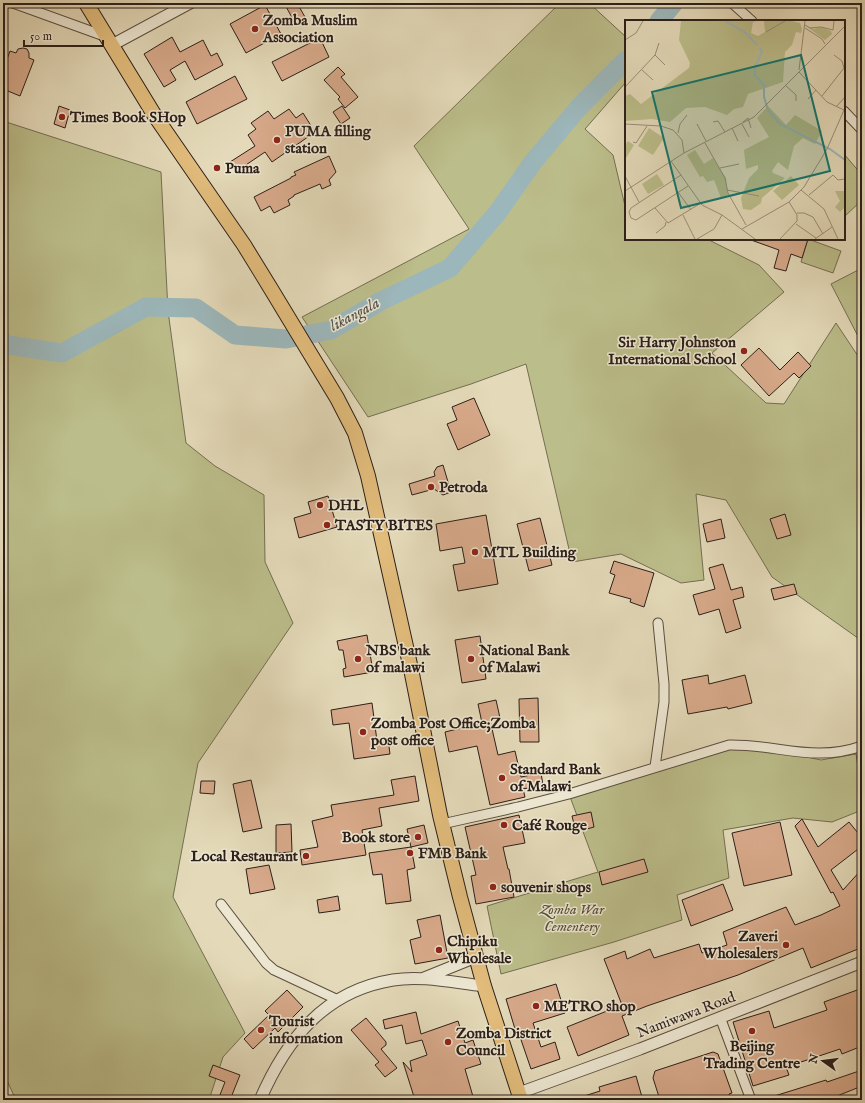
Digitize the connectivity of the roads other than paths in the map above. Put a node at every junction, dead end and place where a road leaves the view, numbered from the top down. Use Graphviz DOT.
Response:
graph roads {
  1 [pos="13,3"];
  2 [pos="86,3"];
  3 [pos="190,3"];
  4 [pos="732,3"];
  5 [pos="751,20"];
  6 [pos="109,41"];
  7 [pos="845,112"];
  8 [pos="862,130"];
  9 [pos="658,622"];
  10 [pos="862,746"];
  11 [pos="655,767"];
  12 [pos="442,824"];
  13 [pos="221,904"];
  14 [pos="476,958"];
  15 [pos="862,962"];
  16 [pos="422,979"];
  17 [pos="484,986"];
  18 [pos="336,1000"];
  19 [pos="720,1017"];
  20 [pos="520,1097"];
  21 [pos="260,1100"];
  22 [pos="751,1100"];
  1 -- 6 [label="street"];
  2 -- 6 [label="highway"];
  3 -- 6 [label="street"];
  4 -- 5 [label="street"];
  6 -- 12 [label="highway"];
  7 -- 8 [label="street"];
  9 -- 11 [label="street"];
  10 -- 11 [label="street"];
  11 -- 12 [label="street"];
  12 -- 14 [label="highway"];
  13 -- 18 [label="street"];
  14 -- 16 [label="street"];
  14 -- 17 [label="highway"];
  15 -- 19 [label="street, Namiwawa Road"];
  16 -- 17 [label="street"];
  16 -- 18 [label="street"];
  17 -- 20 [label="highway"];
  18 -- 21 [label="street"];
  19 -- 20 [label="street, Namiwawa Road"];
  19 -- 22 [label="street"];
}
